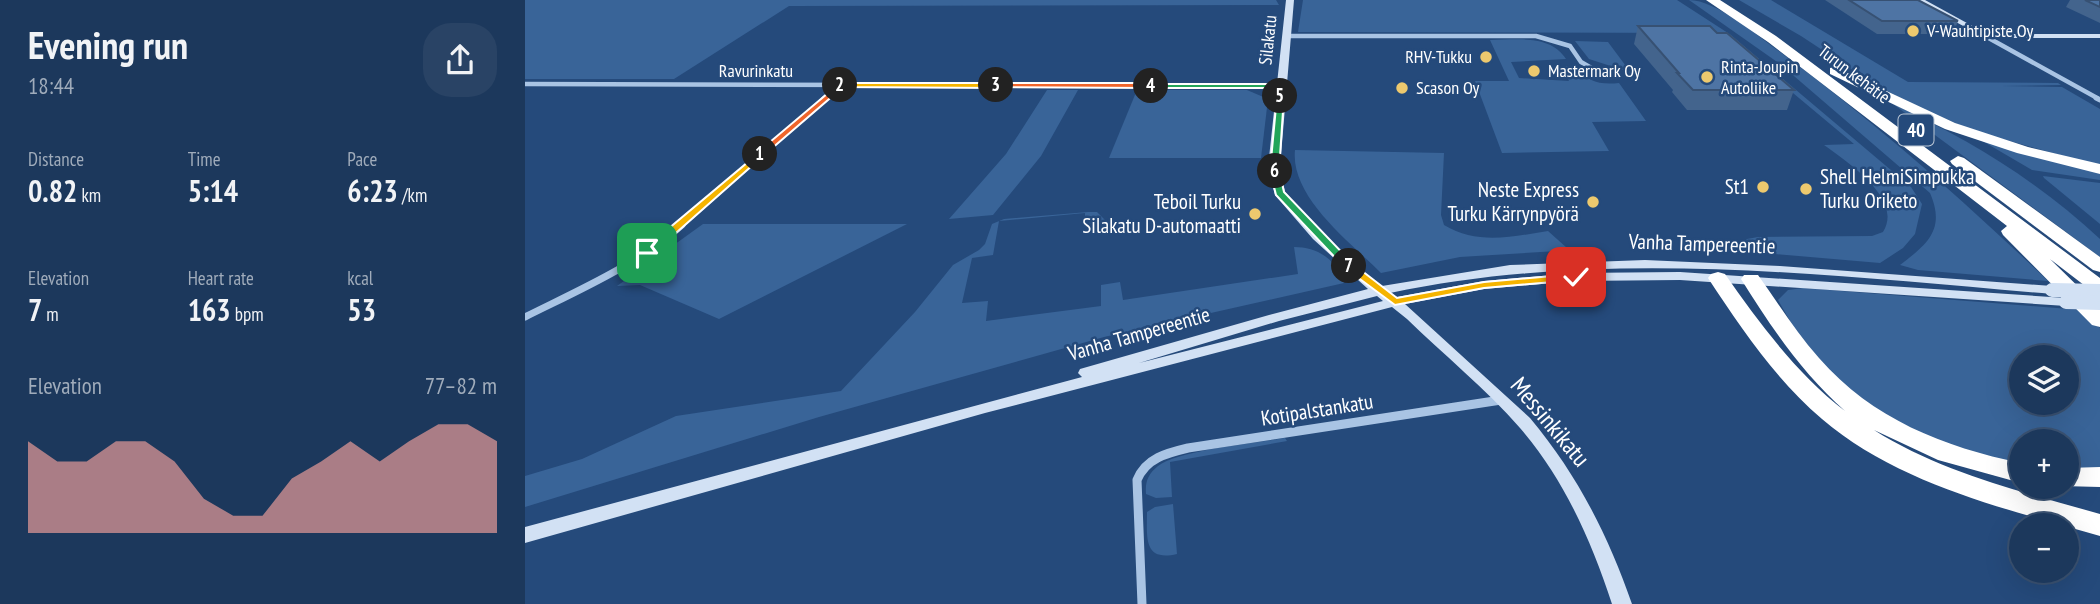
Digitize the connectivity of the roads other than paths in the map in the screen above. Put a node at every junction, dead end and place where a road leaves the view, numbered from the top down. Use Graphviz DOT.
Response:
graph roads {
  1 [pos="1290,0"];
  2 [pos="1712,0"];
  3 [pos="1728,0"];
  4 [pos="1920,0"];
  5 [pos="1287,36"];
  6 [pos="1985,36"];
  7 [pos="2100,36"];
  8 [pos="1835,71"];
  9 [pos="1600,73"];
  10 [pos="525,84"];
  11 [pos="838,85"];
  12 [pos="1282,86"];
  13 [pos="2100,100"];
  14 [pos="2100,169"];
  15 [pos="1979,195"];
  16 [pos="2100,266"];
  17 [pos="1722,272"];
  18 [pos="1751,279"];
  19 [pos="2100,290"];
  20 [pos="1381,291"];
  21 [pos="1395,302"];
  22 [pos="2100,303"];
  23 [pos="525,317"];
  24 [pos="2100,320"];
  25 [pos="1501,399"];
  26 [pos="985,407"];
  27 [pos="2009,470"];
  28 [pos="2100,477"];
  29 [pos="2079,478"];
  30 [pos="2100,525"];
  31 [pos="525,535"];
  32 [pos="1142,604"];
  33 [pos="1622,604"];
  1 -- 5 [label="main road, Silakatu"];
  2 -- 15 [label="highway, Turun kehätie / 40"];
  3 -- 8 [label="highway, Turun kehätie / 40"];
  4 -- 6 [label="main road"];
  5 -- 9 [label="street"];
  5 -- 12 [label="main road, Silakatu"];
  6 -- 7 [label="main road"];
  6 -- 13 [label="street"];
  8 -- 14 [label="highway"];
  8 -- 16 [label="highway, Turun kehätie / 40"];
  10 -- 11 [label="street, Ravurinkatu"];
  11 -- 12 [label="street, Ravurinkatu"];
  11 -- 23 [label="street"];
  12 -- 20 [label="main road, Silakatu"];
  15 -- 19 [label="highway, Turun kehätie / 40"];
  15 -- 24 [label="highway"];
  17 -- 18 [label="main road, Vanha Tampereentie"];
  17 -- 19 [label="main road, Vanha Tampereentie, bridge"];
  17 -- 20 [label="main road, Vanha Tampereentie"];
  17 -- 21 [label="main road, Vanha Tampereentie"];
  17 -- 30 [label="highway"];
  18 -- 22 [label="main road, Vanha Tampereentie, bridge"];
  18 -- 27 [label="highway"];
  20 -- 21 [label="main road, Silakatu"];
  20 -- 26 [label="main road, Vanha Tampereentie"];
  21 -- 25 [label="main road, Messinkikatu"];
  21 -- 26 [label="main road, Vanha Tampereentie"];
  25 -- 32 [label="street, Kotipalstankatu"];
  25 -- 33 [label="main road, Messinkikatu"];
  26 -- 31 [label="main road, Vanha Tampereentie"];
  28 -- 29 [label="highway"];
}
